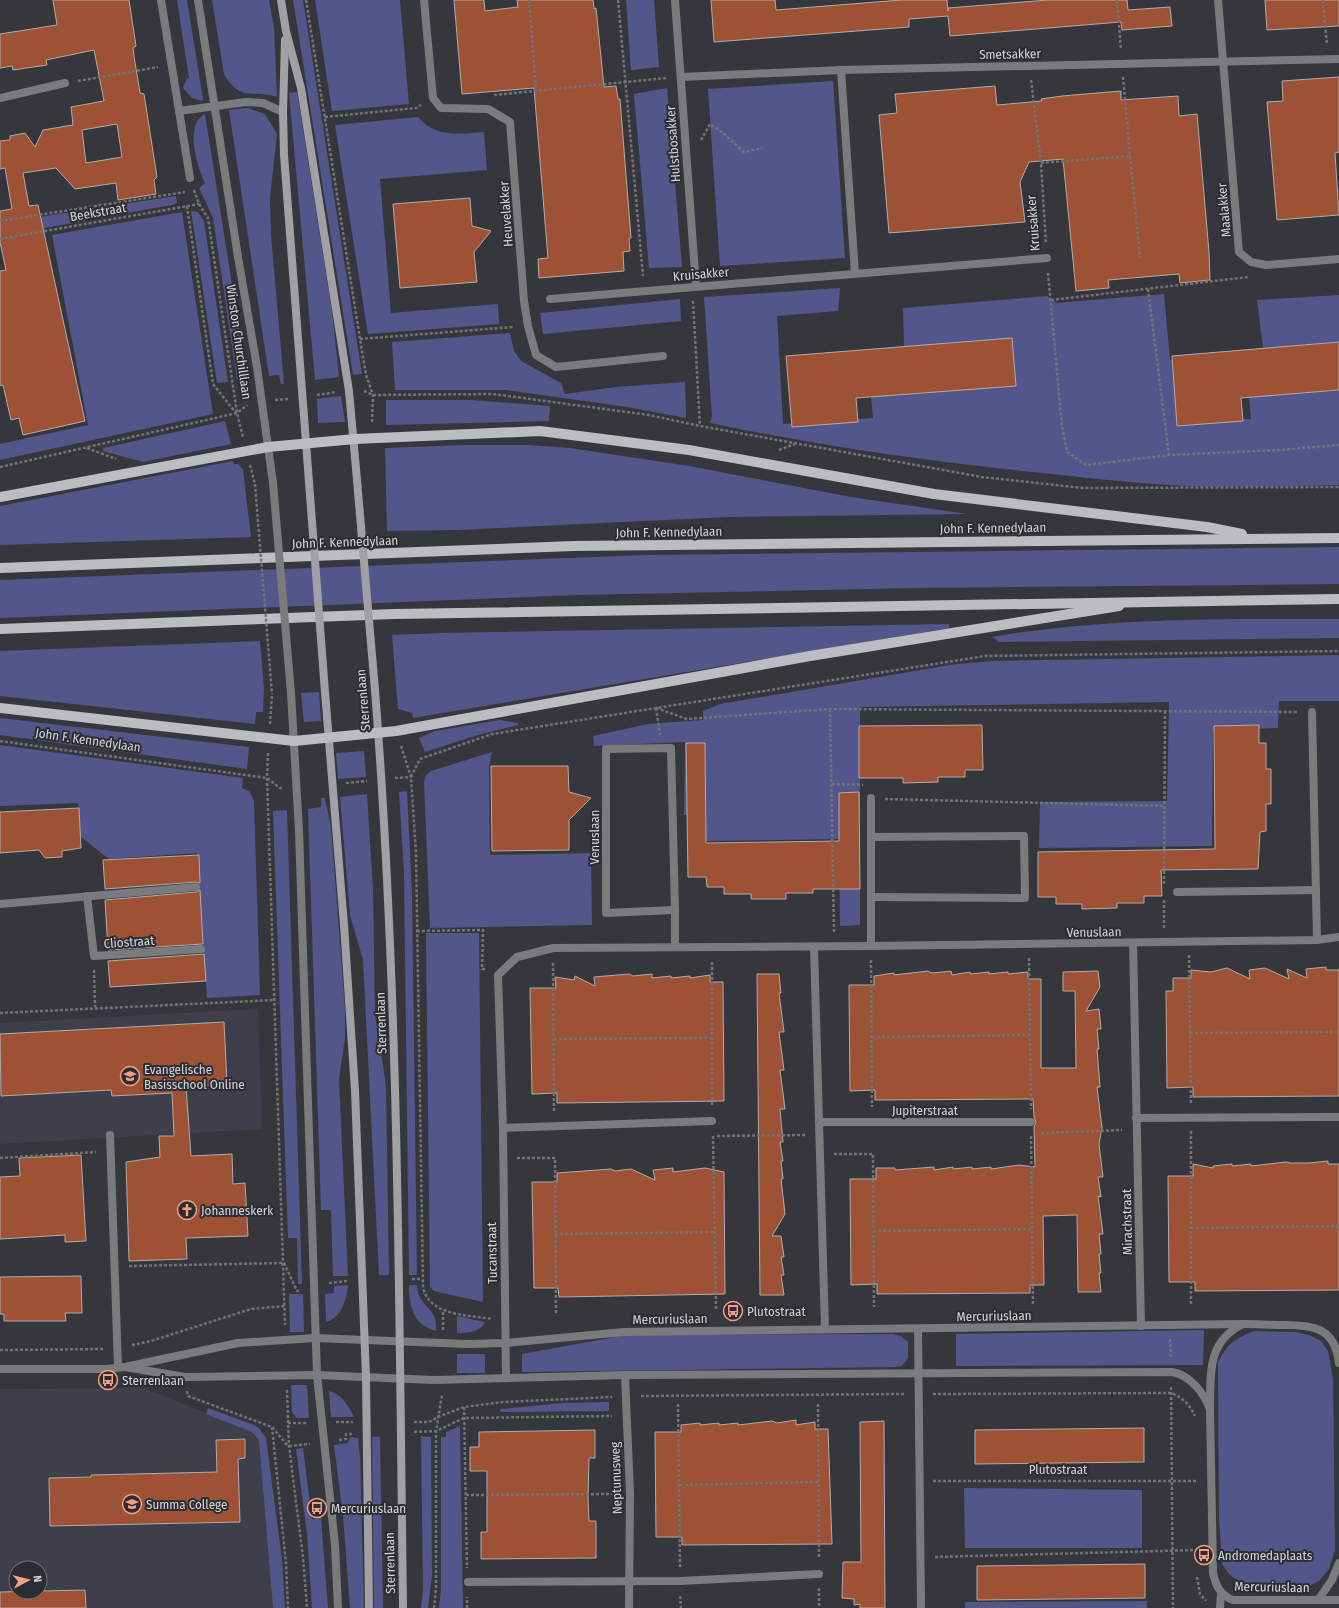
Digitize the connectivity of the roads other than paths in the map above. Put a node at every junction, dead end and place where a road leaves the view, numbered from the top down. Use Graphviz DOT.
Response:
graph roads {
  1 [pos="161,0"];
  2 [pos="198,0"];
  3 [pos="281,0"];
  4 [pos="424,0"];
  5 [pos="675,0"];
  6 [pos="1218,0"];
  7 [pos="286,31"];
  8 [pos="1339,59"];
  9 [pos="1223,62"];
  10 [pos="841,70"];
  11 [pos="681,77"];
  12 [pos="65,84"];
  13 [pos="0,98"];
  14 [pos="215,107"];
  15 [pos="179,111"];
  16 [pos="283,112"];
  17 [pos="190,178"];
  18 [pos="1047,258"];
  19 [pos="1339,258"];
  20 [pos="855,273"];
  21 [pos="696,286"];
  22 [pos="550,299"];
  23 [pos="663,356"];
  24 [pos="354,439"];
  25 [pos="306,443"];
  26 [pos="268,447"];
  27 [pos="0,497"];
  28 [pos="1266,538"];
  29 [pos="1339,538"];
  30 [pos="0,568"];
  31 [pos="1339,599"];
  32 [pos="1145,601"];
  33 [pos="0,629"];
  34 [pos="0,708"];
  35 [pos="1312,712"];
  36 [pos="378,732"];
  37 [pos="328,738"];
  38 [pos="294,741"];
  39 [pos="871,798"];
  40 [pos="871,837"];
  41 [pos="196,887"];
  42 [pos="1316,890"];
  43 [pos="1178,892"];
  44 [pos="87,896"];
  45 [pos="871,897"];
  46 [pos="0,904"];
  47 [pos="675,910"];
  48 [pos="1339,937"];
  49 [pos="1316,940"];
  50 [pos="1133,943"];
  51 [pos="871,946"];
  52 [pos="675,947"];
  53 [pos="814,947"];
  54 [pos="201,949"];
  55 [pos="498,975"];
  56 [pos="1136,1118"];
  57 [pos="1339,1118"];
  58 [pos="712,1121"];
  59 [pos="819,1122"];
  60 [pos="1031,1122"];
  61 [pos="503,1128"];
  62 [pos="110,1135"];
  63 [pos="1243,1324"];
  64 [pos="1141,1326"];
  65 [pos="826,1329"];
  66 [pos="918,1329"];
  67 [pos="315,1338"];
  68 [pos="365,1340"];
  69 [pos="400,1341"];
  70 [pos="505,1343"];
  71 [pos="1339,1363"];
  72 [pos="122,1367"];
  73 [pos="0,1369"];
  74 [pos="919,1374"];
  75 [pos="317,1375"];
  76 [pos="625,1376"];
  77 [pos="366,1377"];
  78 [pos="506,1378"];
  79 [pos="401,1379"];
  80 [pos="1210,1409"];
  81 [pos="1339,1563"];
  82 [pos="819,1574"];
  83 [pos="629,1580"];
  84 [pos="468,1582"];
  85 [pos="1221,1593"];
  86 [pos="1318,1600"];
  87 [pos="1339,1600"];
  88 [pos="338,1608"];
  89 [pos="369,1608"];
  90 [pos="403,1608"];
  91 [pos="629,1608"];
  92 [pos="921,1608"];
  93 [pos="1220,1608"];
  1 -- 15 [label="street"];
  2 -- 14 [label="street, Winston Churchilllaan"];
  3 -- 7 [label="main road"];
  4 -- 23 [label="street, Heuvelakker"];
  5 -- 11 [label="street, Hulstbosakker"];
  6 -- 9 [label="street, Maalakker"];
  7 -- 16 [label="main road"];
  7 -- 24 [label="main road"];
  8 -- 9 [label="street, Smetsakker"];
  9 -- 10 [label="street, Smetsakker"];
  9 -- 19 [label="street, Maalakker"];
  10 -- 11 [label="street, Smetsakker"];
  10 -- 20 [label="street"];
  11 -- 21 [label="street, Hulstbosakker"];
  12 -- 13 [label="street"];
  14 -- 15 [label="street"];
  14 -- 16 [label="street"];
  14 -- 26 [label="street, Winston Churchilllaan"];
  15 -- 17 [label="street"];
  16 -- 25 [label="main road"];
  18 -- 20 [label="street, Kruisakker"];
  20 -- 21 [label="street, Kruisakker"];
  21 -- 22 [label="street, Kruisakker"];
  24 -- 25 [label="main road"];
  24 -- 28 [label="main road"];
  24 -- 36 [label="main road, Sterrenlaan, bridge"];
  25 -- 26 [label="main road"];
  25 -- 37 [label="main road, Sterrenlaan, bridge"];
  26 -- 27 [label="main road"];
  26 -- 38 [label="street, Winston Churchilllaan, bridge"];
  28 -- 29 [label="main road, John F. Kennedylaan"];
  28 -- 30 [label="main road, John F. Kennedylaan"];
  31 -- 32 [label="main road"];
  32 -- 33 [label="main road"];
  32 -- 36 [label="main road"];
  34 -- 38 [label="main road"];
  35 -- 42 [label="street"];
  36 -- 37 [label="main road"];
  36 -- 69 [label="main road, Sterrenlaan"];
  37 -- 38 [label="main road"];
  37 -- 68 [label="main road, Sterrenlaan"];
  38 -- 67 [label="street"];
  39 -- 40 [label="street"];
  40 -- 45 [label="street"];
  40 -- 45 [label="street"];
  41 -- 44 [label="street"];
  42 -- 43 [label="street"];
  42 -- 49 [label="street"];
  44 -- 46 [label="street"];
  44 -- 54 [label="street, Cliostraat"];
  45 -- 51 [label="street"];
  47 -- 47 [label="street, Venuslaan"];
  47 -- 52 [label="street"];
  48 -- 49 [label="street, Venuslaan"];
  49 -- 50 [label="street, Venuslaan"];
  50 -- 51 [label="street, Venuslaan"];
  50 -- 56 [label="street, Mirachstraat"];
  51 -- 53 [label="street, Venuslaan"];
  52 -- 53 [label="street, Venuslaan"];
  52 -- 55 [label="street, Venuslaan"];
  53 -- 59 [label="street"];
  55 -- 61 [label="street, Tucanstraat"];
  56 -- 57 [label="street"];
  56 -- 64 [label="street, Mirachstraat"];
  58 -- 61 [label="street"];
  59 -- 60 [label="street, Jupiterstraat"];
  59 -- 65 [label="street"];
  61 -- 70 [label="street, Tucanstraat"];
  62 -- 72 [label="street"];
  63 -- 64 [label="street, Mercuriuslaan"];
  63 -- 71 [label="street, Mercuriuslaan"];
  63 -- 80 [label="street, Mercuriuslaan"];
  64 -- 66 [label="street, Mercuriuslaan"];
  65 -- 66 [label="street, Mercuriuslaan"];
  65 -- 70 [label="street, Mercuriuslaan"];
  66 -- 74 [label="street"];
  67 -- 68 [label="street, Mercuriuslaan"];
  67 -- 72 [label="street, Mercuriuslaan"];
  67 -- 75 [label="street"];
  68 -- 69 [label="street, Mercuriuslaan"];
  68 -- 77 [label="main road, Sterrenlaan"];
  69 -- 70 [label="street, Mercuriuslaan"];
  69 -- 79 [label="main road, Sterrenlaan"];
  70 -- 78 [label="street, Tucanstraat"];
  72 -- 73 [label="street, Mercuriuslaan"];
  72 -- 75 [label="street, Mercuriuslaan"];
  74 -- 76 [label="street, Mercuriuslaan"];
  74 -- 80 [label="street, Mercuriuslaan"];
  74 -- 92 [label="street"];
  75 -- 77 [label="street, Mercuriuslaan"];
  75 -- 88 [label="street"];
  76 -- 78 [label="street, Mercuriuslaan"];
  76 -- 83 [label="street, Neptunusweg"];
  77 -- 79 [label="street, Mercuriuslaan"];
  77 -- 89 [label="main road, Sterrenlaan"];
  78 -- 79 [label="street, Mercuriuslaan"];
  79 -- 90 [label="main road, Sterrenlaan"];
  80 -- 85 [label="street, Mercuriuslaan"];
  81 -- 86 [label="street, Mercuriuslaan"];
  82 -- 83 [label="street"];
  83 -- 84 [label="street"];
  83 -- 91 [label="street, Neptunusweg"];
  85 -- 86 [label="street, Mercuriuslaan"];
  85 -- 93 [label="street"];
  86 -- 87 [label="street, Mercuriuslaan"];
}
